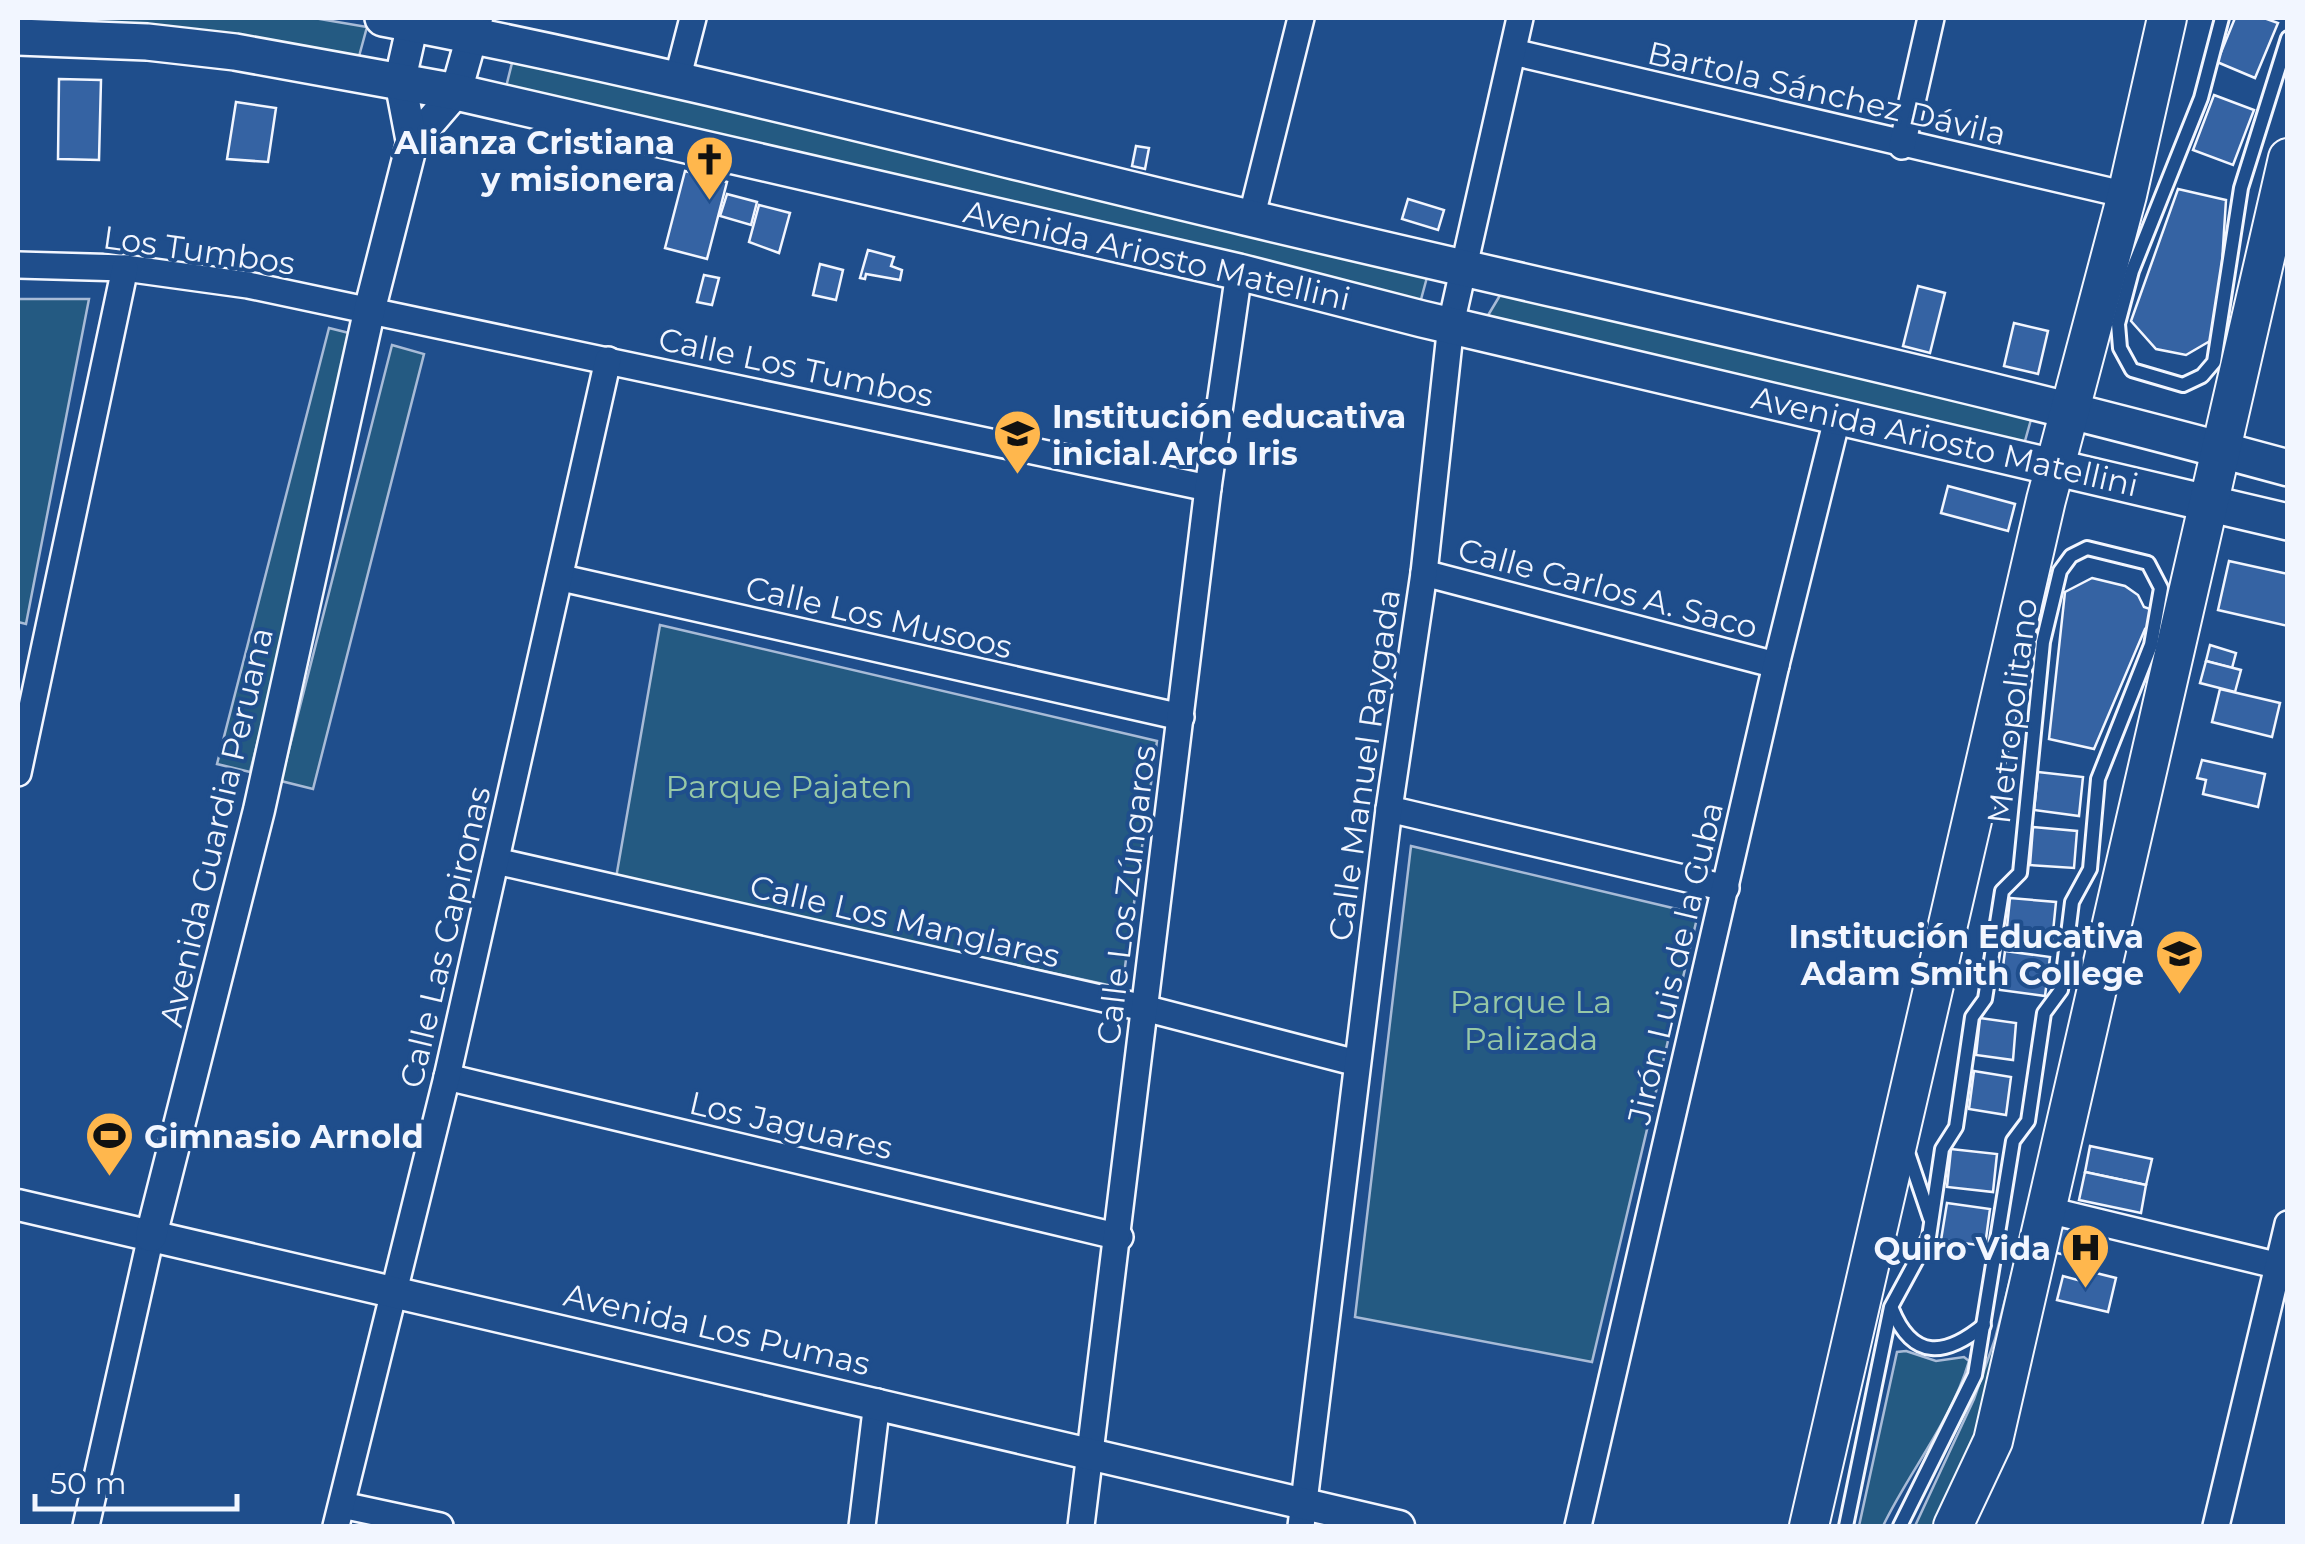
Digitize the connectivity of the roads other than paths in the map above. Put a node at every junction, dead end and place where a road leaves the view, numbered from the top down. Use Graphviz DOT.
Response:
graph roads {
  1 [pos="694,18"];
  2 [pos="1301,18"];
  3 [pos="1520,18"];
  4 [pos="1930,18"];
  5 [pos="2166,18"];
  6 [pos="2222,18"];
  7 [pos="404,19"];
  8 [pos="475,26"];
  9 [pos="18,37"];
  10 [pos="2288,38"];
  11 [pos="1513,52"];
  12 [pos="400,80"];
  13 [pos="677,80"];
  14 [pos="456,92"];
  15 [pos="412,143"];
  16 [pos="1902,146"];
  17 [pos="2288,158"];
  18 [pos="2127,194"];
  19 [pos="1251,219"];
  20 [pos="18,265"];
  21 [pos="1464,265"];
  22 [pos="125,268"];
  23 [pos="1239,272"];
  24 [pos="369,312"];
  25 [pos="1451,324"];
  26 [pos="608,360"];
  27 [pos="2069,410"];
  28 [pos="1838,415"];
  29 [pos="2224,451"];
  30 [pos="2054,467"];
  31 [pos="2288,468"];
  32 [pos="1208,488"];
  33 [pos="2210,504"];
  34 [pos="2288,522"];
  35 [pos="1424,573"];
  36 [pos="562,578"];
  37 [pos="1776,665"];
  38 [pos="1181,717"];
  39 [pos="20,756"];
  40 [pos="1389,809"];
  41 [pos="496,861"];
  42 [pos="1726,888"];
  43 [pos="1144,1008"];
  44 [pos="1356,1062"];
  45 [pos="448,1076"];
  46 [pos="1901,1130"];
  47 [pos="18,1205"];
  48 [pos="2048,1210"];
  49 [pos="1932,1221"];
  50 [pos="2288,1224"];
  51 [pos="151,1236"];
  52 [pos="1120,1236"];
  53 [pos="2283,1266"];
  54 [pos="393,1290"];
  55 [pos="1892,1307"];
  56 [pos="1984,1325"];
  57 [pos="877,1402"];
  58 [pos="1993,1441"];
  59 [pos="1089,1452"];
  60 [pos="1302,1515"];
  61 [pos="339,1516"];
  62 [pos="86,1526"];
  63 [pos="440,1526"];
  64 [pos="862,1526"];
  65 [pos="1081,1526"];
  66 [pos="1399,1526"];
  67 [pos="1578,1526"];
  68 [pos="1810,1526"];
  69 [pos="1846,1526"];
  70 [pos="1900,1526"];
  71 [pos="1952,1526"];
  72 [pos="1972,1526"];
  73 [pos="2216,1526"];
  1 -- 13 [label="street"];
  2 -- 19 [label="street"];
  3 -- 11 [label="street, Calle Manuel Raygada"];
  4 -- 16 [label="street"];
  5 -- 18 [label="main road"];
  6 -- 10 [label="lane"];
  7 -- 8 [label="main road, Avenida Ariosto Matellini"];
  7 -- 12 [label="street, Avenida Guardia Peruana"];
  8 -- 13 [label="main road, Avenida Ariosto Matellini"];
  8 -- 14 [label="street, Avenida Guardia Peruana"];
  9 -- 12 [label="main road, Avenida Ariosto Matellini"];
  11 -- 16 [label="street, Bartola Sánchez Dávila"];
  11 -- 21 [label="street, Calle Manuel Raygada"];
  12 -- 14 [label="main road, Avenida Ariosto Matellini"];
  12 -- 15 [label="street, Avenida Guardia Peruana"];
  13 -- 19 [label="main road, Avenida Ariosto Matellini"];
  14 -- 15 [label="street, Avenida Guardia Peruana"];
  14 -- 23 [label="main road, Avenida Ariosto Matellini"];
  15 -- 24 [label="street, Avenida Guardia Peruana"];
  16 -- 18 [label="street, Bartola Sánchez Dávila"];
  17 -- 29 [label="main road"];
  18 -- 27 [label="main road"];
  19 -- 21 [label="main road, Avenida Ariosto Matellini"];
  20 -- 22 [label="street, Los Tumbos"];
  21 -- 25 [label="street, Calle Manuel Raygada"];
  21 -- 27 [label="main road, Avenida Ariosto Matellini"];
  22 -- 24 [label="street, Los Tumbos"];
  22 -- 39 [label="street"];
  23 -- 25 [label="main road, Avenida Ariosto Matellini"];
  23 -- 32 [label="street, Calle Los Zúngaros"];
  24 -- 26 [label="street, Calle Los Tumbos"];
  24 -- 51 [label="street, Avenida Guardia Peruana"];
  25 -- 28 [label="main road, Avenida Ariosto Matellini"];
  25 -- 35 [label="street, Calle Manuel Raygada"];
  26 -- 32 [label="street, Calle Los Tumbos"];
  26 -- 36 [label="street, Calle Las Capironas"];
  27 -- 29 [label="main road, Avenida Ariosto Matellini"];
  27 -- 30 [label="main road"];
  28 -- 30 [label="main road, Avenida Ariosto Matellini"];
  28 -- 37 [label="street, Jirón Luis de la Cuba"];
  29 -- 31 [label="main road, Avenida Ariosto Matellini"];
  29 -- 33 [label="main road"];
  30 -- 33 [label="main road, Avenida Ariosto Matellini"];
  30 -- 46 [label="main road"];
  32 -- 38 [label="street, Calle Los Zúngaros"];
  33 -- 34 [label="main road, Avenida Ariosto Matellini"];
  33 -- 48 [label="main road"];
  35 -- 37 [label="street, Calle Carlos A. Saco"];
  35 -- 40 [label="street, Calle Manuel Raygada"];
  36 -- 38 [label="street, Calle Los Musoos"];
  36 -- 41 [label="street, Calle Las Capironas"];
  37 -- 42 [label="street, Jirón Luis de la Cuba"];
  38 -- 43 [label="street, Calle Los Zúngaros"];
  40 -- 42 [label="street"];
  40 -- 44 [label="street, Calle Manuel Raygada"];
  41 -- 43 [label="street, Calle Los Manglares"];
  41 -- 45 [label="street, Calle Las Capironas"];
  42 -- 67 [label="street, Jirón Luis de la Cuba"];
  43 -- 44 [label="street, Calle Los Manglares"];
  43 -- 52 [label="street, Calle Los Zúngaros"];
  44 -- 60 [label="street, Calle Manuel Raygada"];
  45 -- 52 [label="street, Los Jaguares"];
  45 -- 54 [label="street, Calle Las Capironas"];
  46 -- 49 [label="lane"];
  46 -- 68 [label="main road"];
  47 -- 51 [label="street, Avenida Los Pumas"];
  48 -- 53 [label="street"];
  48 -- 58 [label="main road"];
  49 -- 55 [label="lane, Metropolitano"];
  49 -- 56 [label="lane, Metropolitano"];
  50 -- 53 [label="street"];
  51 -- 54 [label="street, Avenida Los Pumas"];
  51 -- 62 [label="street, Avenida Guardia Peruana"];
  52 -- 59 [label="street, Calle Los Zúngaros"];
  53 -- 73 [label="street"];
  54 -- 57 [label="street, Avenida Los Pumas"];
  54 -- 61 [label="street, Calle Las Capironas"];
  55 -- 56 [label="lane"];
  55 -- 69 [label="lane, Metropolitano"];
  56 -- 70 [label="lane, Metropolitano"];
  57 -- 59 [label="street, Avenida Los Pumas"];
  57 -- 64 [label="street"];
  58 -- 71 [label="main road"];
  58 -- 72 [label="main road"];
  59 -- 60 [label="street, Avenida Los Pumas"];
  59 -- 65 [label="street, Calle Los Zúngaros"];
  60 -- 66 [label="street, Avenida Los Pumas"];
  61 -- 63 [label="street"];
}
